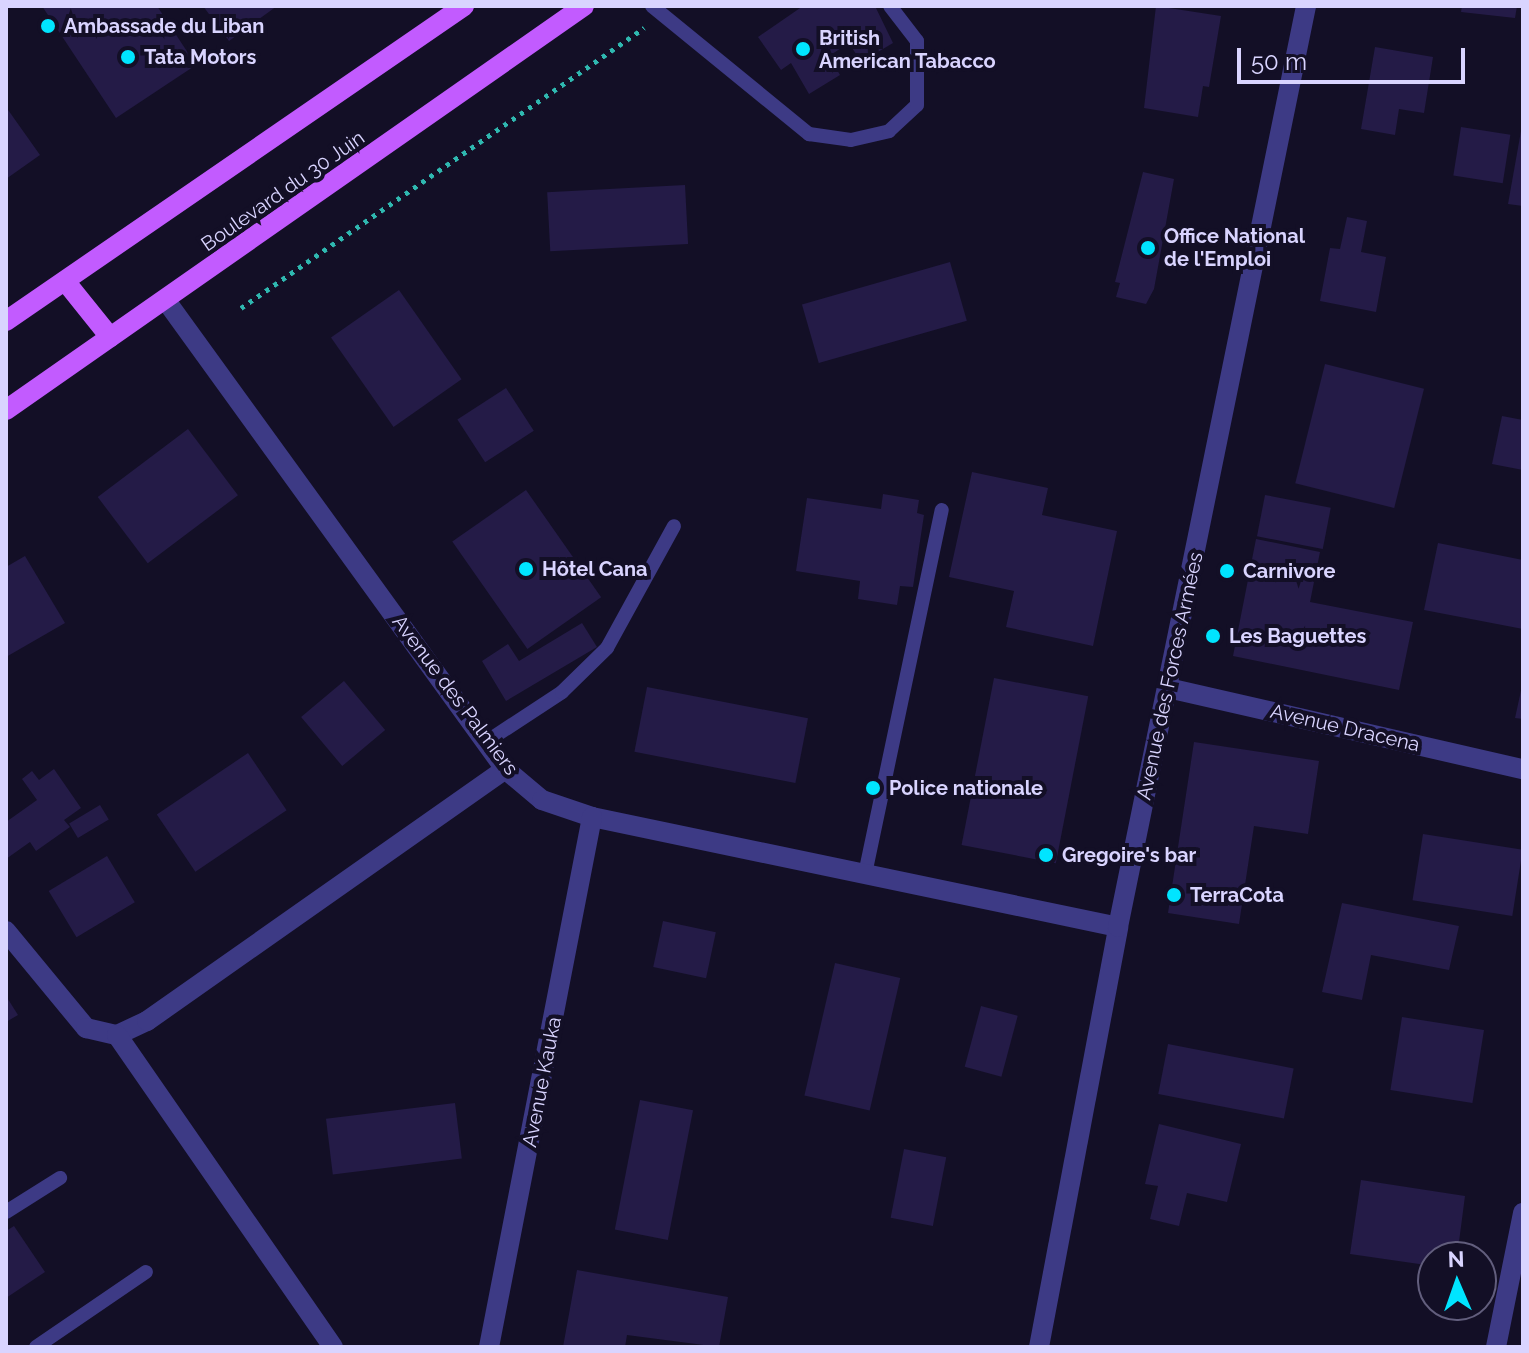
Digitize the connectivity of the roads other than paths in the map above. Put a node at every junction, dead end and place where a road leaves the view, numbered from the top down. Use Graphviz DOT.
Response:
graph roads {
  1 [pos="464,6"];
  2 [pos="584,6"];
  3 [pos="890,6"];
  4 [pos="1306,6"];
  5 [pos="656,11"];
  6 [pos="65,281"];
  7 [pos="167,302"];
  8 [pos="6,321"];
  9 [pos="110,337"];
  10 [pos="6,410"];
  11 [pos="942,510"];
  12 [pos="674,526"];
  13 [pos="1168,688"];
  14 [pos="486,742"];
  15 [pos="505,769"];
  16 [pos="1523,769"];
  17 [pos="592,817"];
  18 [pos="865,874"];
  19 [pos="1118,927"];
  20 [pos="6,931"];
  21 [pos="117,1035"];
  22 [pos="60,1178"];
  23 [pos="6,1212"];
  24 [pos="1523,1213"];
  25 [pos="146,1272"];
  26 [pos="36,1347"];
  27 [pos="333,1347"];
  28 [pos="489,1347"];
  29 [pos="1039,1347"];
  30 [pos="1496,1347"];
  1 -- 6 [label="main road"];
  2 -- 7 [label="main road, Boulevard du 30 Juin"];
  3 -- 5 [label="lane"];
  4 -- 13 [label="street, Avenue des Forces Armées"];
  6 -- 8 [label="main road"];
  6 -- 9 [label="main road"];
  7 -- 9 [label="main road, Boulevard du 30 Juin"];
  7 -- 14 [label="street, Avenue des Palmiers"];
  9 -- 10 [label="main road, Boulevard du 30 Juin"];
  11 -- 18 [label="lane"];
  12 -- 14 [label="lane"];
  13 -- 16 [label="street, Avenue Dracena"];
  13 -- 19 [label="street, Avenue des Forces Armées"];
  14 -- 15 [label="street, Avenue des Palmiers"];
  15 -- 17 [label="street, Avenue des Palmiers"];
  15 -- 21 [label="street"];
  17 -- 18 [label="street, Avenue des Palmiers"];
  17 -- 28 [label="street, Avenue Kauka"];
  18 -- 19 [label="street, Avenue des Palmiers"];
  19 -- 29 [label="street, Avenue des Forces Armées"];
  20 -- 21 [label="street"];
  21 -- 27 [label="street"];
  22 -- 23 [label="lane"];
  24 -- 30 [label="street"];
  25 -- 26 [label="lane"];
}
